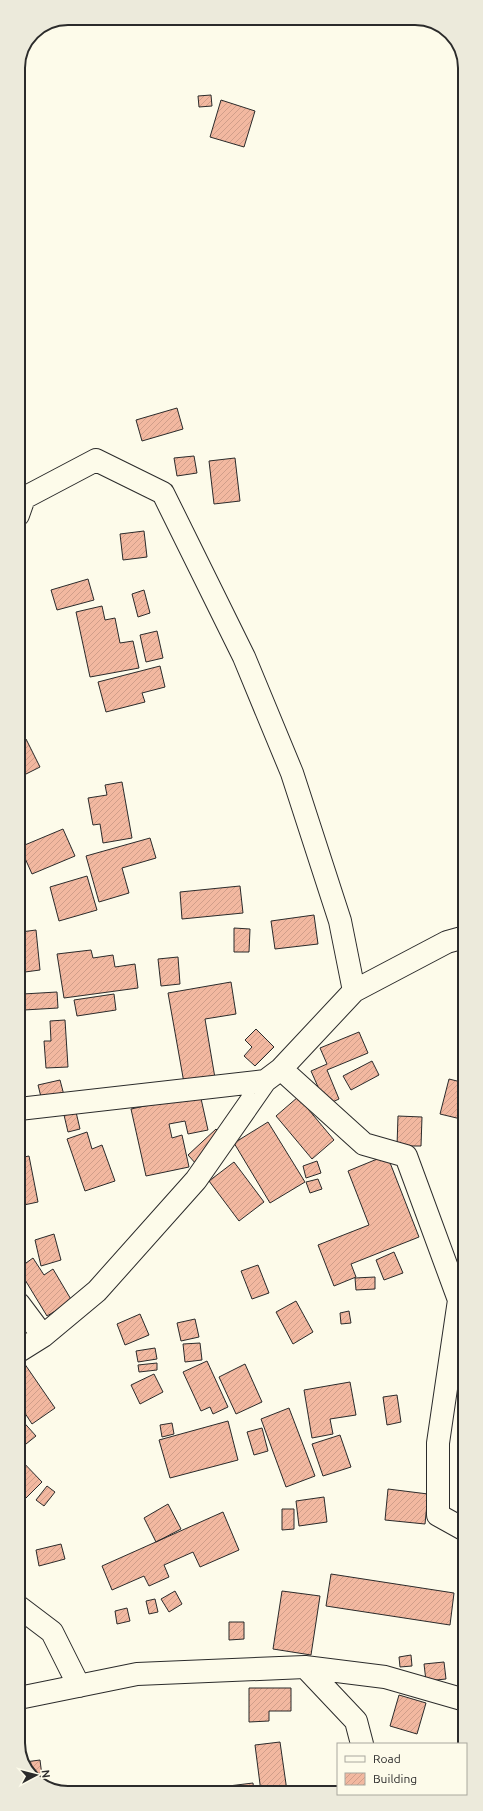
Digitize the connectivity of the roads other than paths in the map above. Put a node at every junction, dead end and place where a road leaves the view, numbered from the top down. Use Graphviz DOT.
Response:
graph roads {
  1 [pos="25,497"];
  2 [pos="458,939"];
  3 [pos="354,991"];
  4 [pos="273,1075"];
  5 [pos="25,1108"];
  6 [pos="458,1297"];
  7 [pos="458,1307"];
  8 [pos="25,1312"];
  9 [pos="43,1336"];
  10 [pos="25,1347"];
  11 [pos="458,1526"];
  12 [pos="25,1611"];
  13 [pos="305,1667"];
  14 [pos="79,1686"];
  15 [pos="25,1697"];
  16 [pos="458,1698"];
  17 [pos="362,1743"];
  1 -- 3 [label="street"];
  2 -- 3 [label="street"];
  3 -- 4 [label="street"];
  4 -- 5 [label="street"];
  4 -- 6 [label="street"];
  4 -- 9 [label="street"];
  7 -- 11 [label="street"];
  8 -- 9 [label="street"];
  9 -- 10 [label="street"];
  12 -- 14 [label="street"];
  13 -- 14 [label="street"];
  13 -- 16 [label="street"];
  13 -- 17 [label="street"];
  14 -- 15 [label="street"];
}
